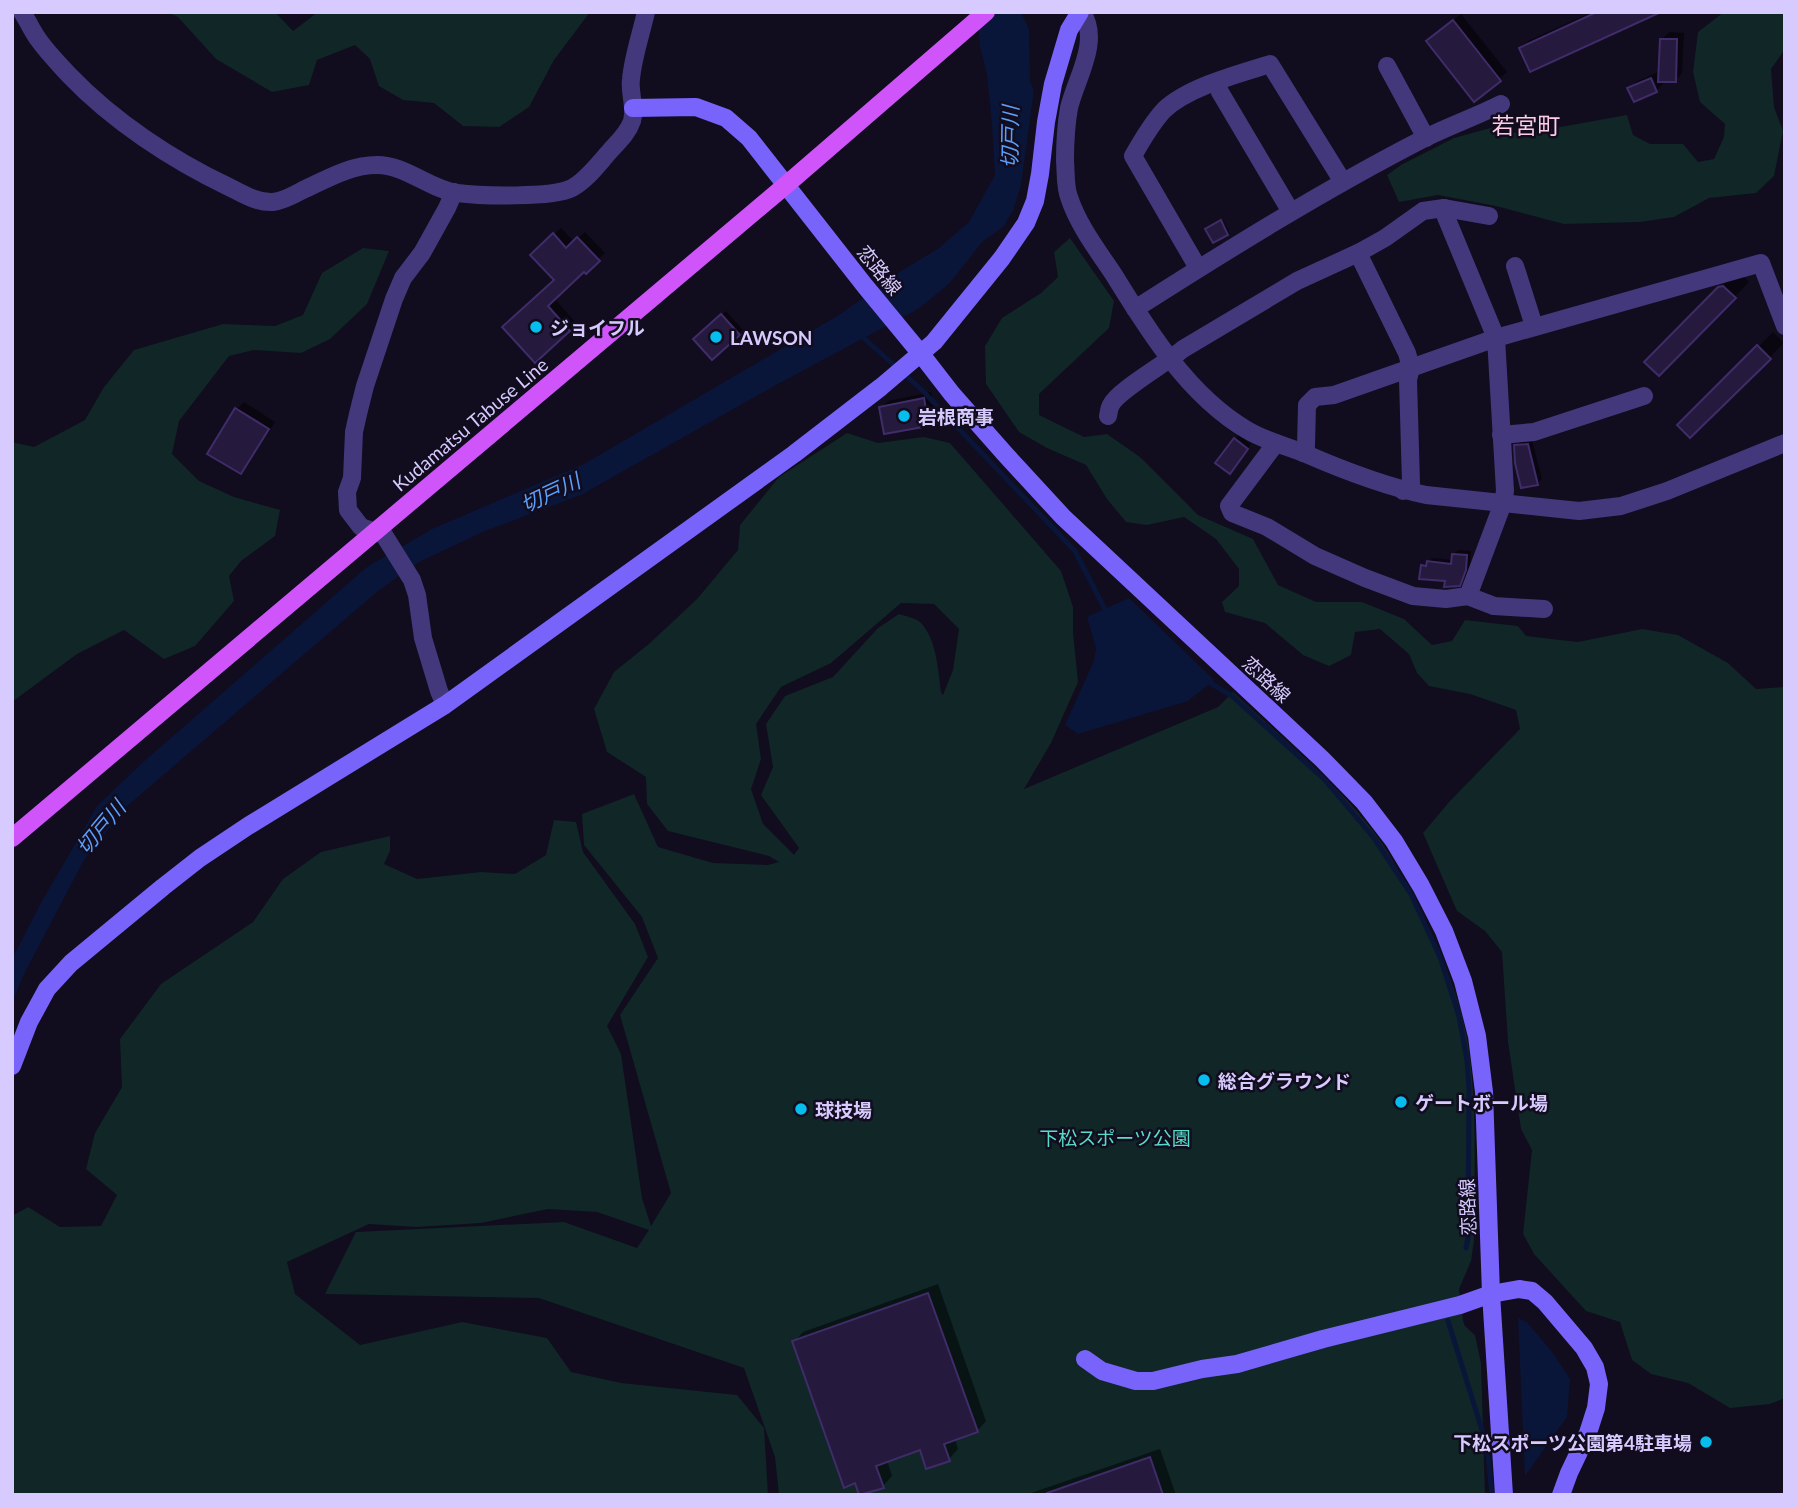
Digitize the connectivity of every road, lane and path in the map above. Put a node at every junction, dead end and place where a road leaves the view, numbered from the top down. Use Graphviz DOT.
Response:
graph roads {
  1 [pos="22,12"];
  2 [pos="646,12"];
  3 [pos="986,12"];
  4 [pos="1081,12"];
  5 [pos="1387,66"];
  6 [pos="1216,82"];
  7 [pos="1501,104"];
  8 [pos="633,108"];
  9 [pos="1426,138"];
  10 [pos="1343,182"];
  11 [pos="786,185"];
  12 [pos="454,192"];
  13 [pos="1444,208"];
  14 [pos="1291,212"];
  15 [pos="1489,216"];
  16 [pos="1358,253"];
  17 [pos="1515,265"];
  18 [pos="1198,268"];
  19 [pos="1135,309"];
  20 [pos="1534,326"];
  21 [pos="1785,326"];
  22 [pos="1496,338"];
  23 [pos="921,354"];
  24 [pos="1171,359"];
  25 [pos="1411,367"];
  26 [pos="1644,396"];
  27 [pos="1108,416"];
  28 [pos="1502,435"];
  29 [pos="1276,443"];
  30 [pos="1785,443"];
  31 [pos="1303,453"];
  32 [pos="1403,491"];
  33 [pos="1503,503"];
  34 [pos="375,531"];
  35 [pos="1468,596"];
  36 [pos="1544,609"];
  37 [pos="445,705"];
  38 [pos="12,838"];
  39 [pos="12,1066"];
  40 [pos="1491,1294"];
  41 [pos="1085,1359"];
  42 [pos="1504,1495"];
  43 [pos="1561,1495"];
  1 -- 12 [label="street"];
  2 -- 8 [label="street"];
  3 -- 11 [label="main road, Kudamatsu Tabuse Line"];
  4 -- 19 [label="street"];
  4 -- 23 [label="street"];
  5 -- 9 [label="street"];
  6 -- 10 [label="street"];
  6 -- 14 [label="street"];
  6 -- 18 [label="street"];
  7 -- 9 [label="street"];
  8 -- 11 [label="street, 恋路線"];
  8 -- 12 [label="street"];
  9 -- 10 [label="street"];
  10 -- 14 [label="street"];
  11 -- 23 [label="street, 恋路線"];
  11 -- 34 [label="main road, Kudamatsu Tabuse Line"];
  12 -- 34 [label="street"];
  13 -- 15 [label="street"];
  13 -- 16 [label="street"];
  13 -- 22 [label="street"];
  14 -- 18 [label="street"];
  16 -- 24 [label="street"];
  16 -- 25 [label="street"];
  17 -- 20 [label="street"];
  18 -- 19 [label="street"];
  19 -- 24 [label="street"];
  20 -- 21 [label="street"];
  20 -- 22 [label="street"];
  22 -- 25 [label="street"];
  22 -- 28 [label="street"];
  23 -- 37 [label="street"];
  23 -- 40 [label="street, 恋路線"];
  24 -- 27 [label="street"];
  24 -- 29 [label="street"];
  25 -- 31 [label="street"];
  25 -- 32 [label="street"];
  26 -- 28 [label="street"];
  28 -- 33 [label="street"];
  29 -- 31 [label="street"];
  29 -- 35 [label="street"];
  30 -- 33 [label="street"];
  31 -- 32 [label="street"];
  32 -- 33 [label="street"];
  33 -- 35 [label="street"];
  34 -- 37 [label="street"];
  34 -- 38 [label="main road, Kudamatsu Tabuse Line"];
  35 -- 36 [label="street"];
  37 -- 39 [label="street"];
  40 -- 41 [label="street"];
  40 -- 42 [label="street, 恋路線"];
  40 -- 43 [label="street"];
}
